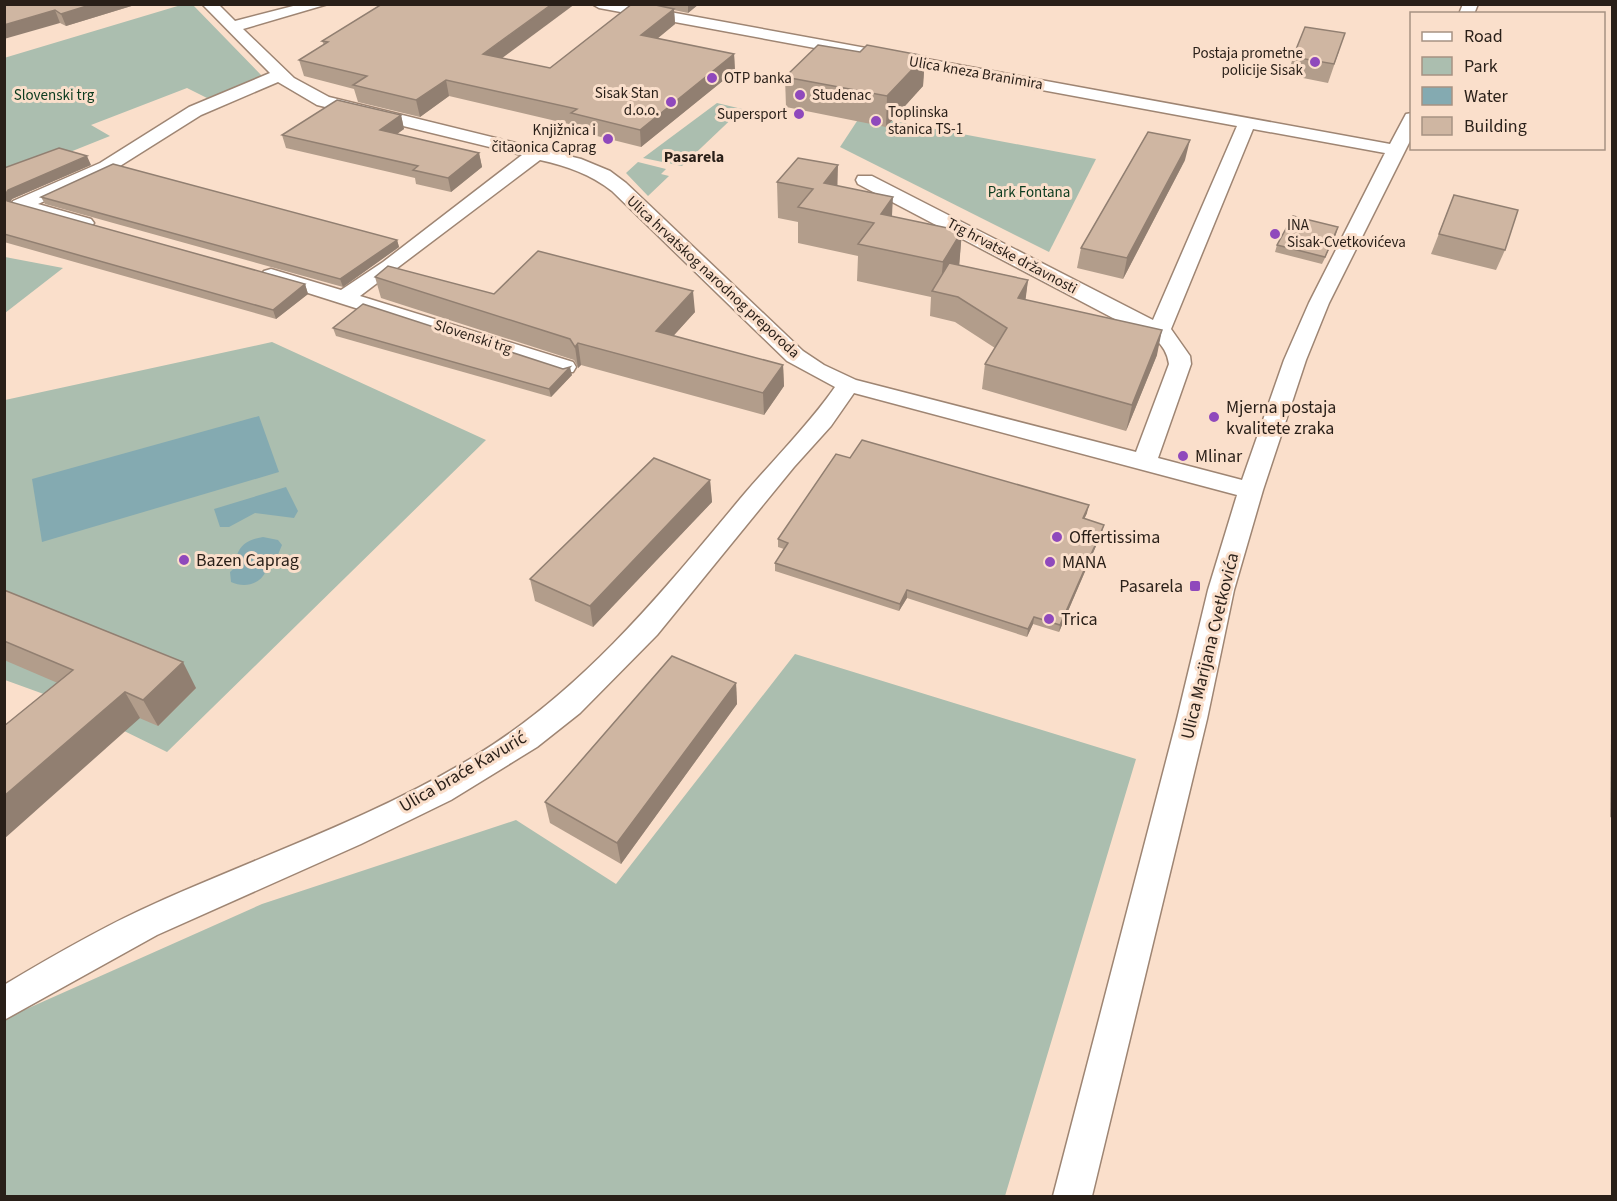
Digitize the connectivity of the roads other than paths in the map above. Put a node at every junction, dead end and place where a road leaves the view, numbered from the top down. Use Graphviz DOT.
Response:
graph roads {
  1 [pos="209,4"];
  2 [pos="599,4"];
  3 [pos="318,5"];
  4 [pos="232,27"];
  5 [pos="280,75"];
  6 [pos="1410,122"];
  7 [pos="1247,123"];
  8 [pos="1396,150"];
  9 [pos="537,153"];
  10 [pos="866,180"];
  11 [pos="99,227"];
  12 [pos="256,271"];
  13 [pos="346,296"];
  14 [pos="1160,329"];
  15 [pos="565,366"];
  16 [pos="848,385"];
  17 [pos="1145,462"];
  18 [pos="1251,490"];
  19 [pos="4,1005"];
  20 [pos="1074,1197"];
  1 -- 4 [label="street, Ulica hrvatskog narodnog preporoda"];
  2 -- 7 [label="street, Ulica kneza Branimira"];
  3 -- 4 [label="street"];
  4 -- 5 [label="street, Ulica hrvatskog narodnog preporoda"];
  5 -- 9 [label="street, Ulica hrvatskog narodnog preporoda"];
  5 -- 11 [label="street"];
  6 -- 8 [label="street, Ulica Marijana Cvetkovića"];
  7 -- 8 [label="street, Ulica kneza Branimira"];
  7 -- 14 [label="street"];
  8 -- 18 [label="street, Ulica Marijana Cvetkovića"];
  9 -- 13 [label="street"];
  9 -- 16 [label="street, Ulica hrvatskog narodnog preporoda"];
  10 -- 14 [label="street, Trg hrvatske državnosti"];
  12 -- 13 [label="street, Slovenski trg"];
  13 -- 15 [label="street, Slovenski trg"];
  14 -- 17 [label="street"];
  16 -- 17 [label="street, Ulica hrvatskog narodnog preporoda"];
  16 -- 19 [label="street, Ulica braće Kavurić"];
  17 -- 18 [label="street, Ulica hrvatskog narodnog preporoda"];
  18 -- 20 [label="street, Ulica Marijana Cvetkovića"];
}
